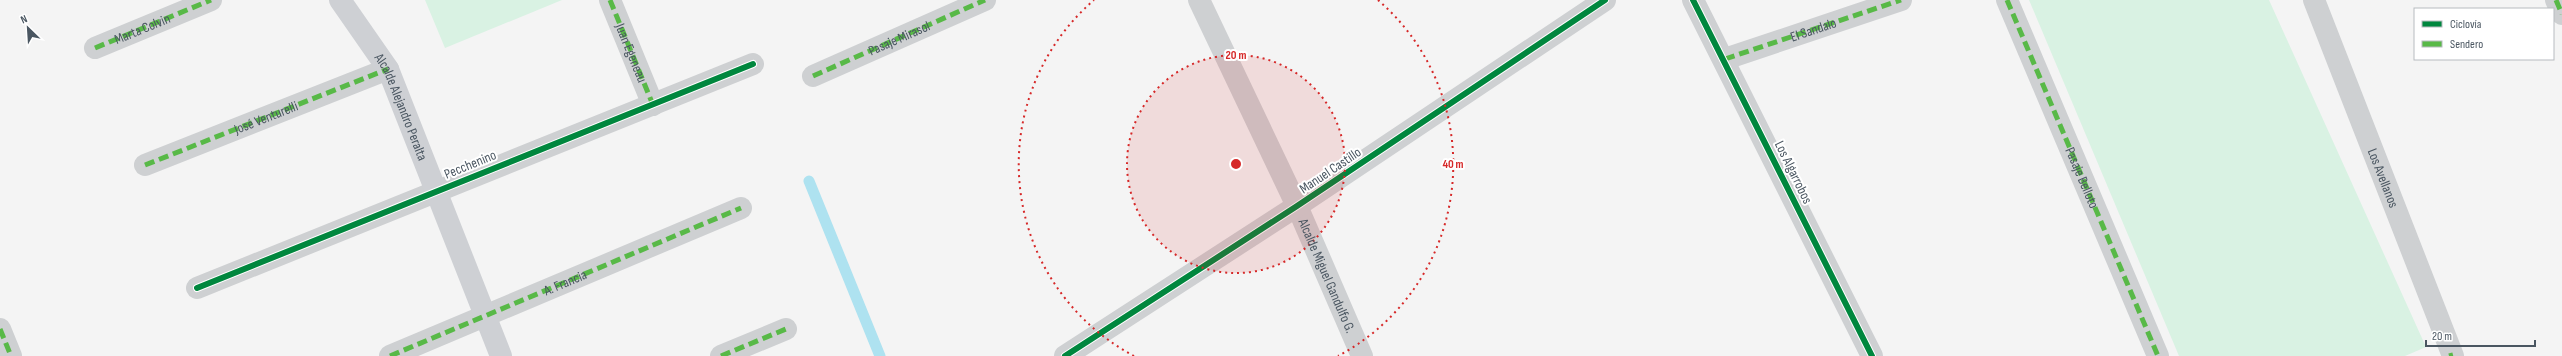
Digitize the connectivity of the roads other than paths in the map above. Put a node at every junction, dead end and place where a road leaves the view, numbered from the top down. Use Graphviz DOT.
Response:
graph roads {
  1 [pos="211,0"];
  2 [pos="340,0"];
  3 [pos="610,0"];
  4 [pos="985,0"];
  5 [pos="1199,0"];
  6 [pos="1605,0"];
  7 [pos="1693,0"];
  8 [pos="1901,0"];
  9 [pos="2007,0"];
  10 [pos="2314,0"];
  11 [pos="2556,0"];
  12 [pos="2562,14"];
  13 [pos="95,48"];
  14 [pos="1725,59"];
  15 [pos="753,64"];
  16 [pos="388,69"];
  17 [pos="813,76"];
  18 [pos="653,105"];
  19 [pos="145,165"];
  20 [pos="435,191"];
  21 [pos="1297,206"];
  22 [pos="741,208"];
  23 [pos="197,288"];
  24 [pos="486,315"];
  25 [pos="0,329"];
  26 [pos="786,329"];
  27 [pos="11,356"];
  28 [pos="390,356"];
  29 [pos="501,356"];
  30 [pos="721,356"];
  31 [pos="1065,356"];
  32 [pos="1362,356"];
  33 [pos="1872,356"];
  34 [pos="2158,356"];
  35 [pos="2452,356"];
  1 -- 13 [label="street, Marta Colvin"];
  2 -- 16 [label="street, Alcalde Alejandro Peralta"];
  3 -- 18 [label="street, Juan Egeneau"];
  4 -- 17 [label="street, Pasaje Mirasol"];
  5 -- 21 [label="street, Alcalde Miguel Gandulfo G."];
  6 -- 21 [label="street, Manuel Castillo"];
  7 -- 14 [label="street, Los Algarrobos"];
  8 -- 14 [label="street, El Sandalo"];
  9 -- 34 [label="street, Pasaje Belloto"];
  10 -- 35 [label="street, Los Avellanos"];
  11 -- 12 [label="street"];
  14 -- 33 [label="street, Los Algarrobos"];
  15 -- 18 [label="street, Pecchenino"];
  16 -- 19 [label="street, José Venturelli"];
  16 -- 20 [label="street, Alcalde Alejandro Peralta"];
  18 -- 20 [label="street, Pecchenino"];
  20 -- 23 [label="street, Pecchenino"];
  20 -- 24 [label="street, Alcalde Alejandro Peralta"];
  21 -- 31 [label="street, Manuel Castillo"];
  21 -- 32 [label="street, Alcalde Miguel Gandulfo G."];
  22 -- 24 [label="street, A. Francia"];
  24 -- 28 [label="street, A. Francia"];
  24 -- 29 [label="street, Alcalde Alejandro Peralta"];
  25 -- 27 [label="street"];
  26 -- 30 [label="street"];
}
